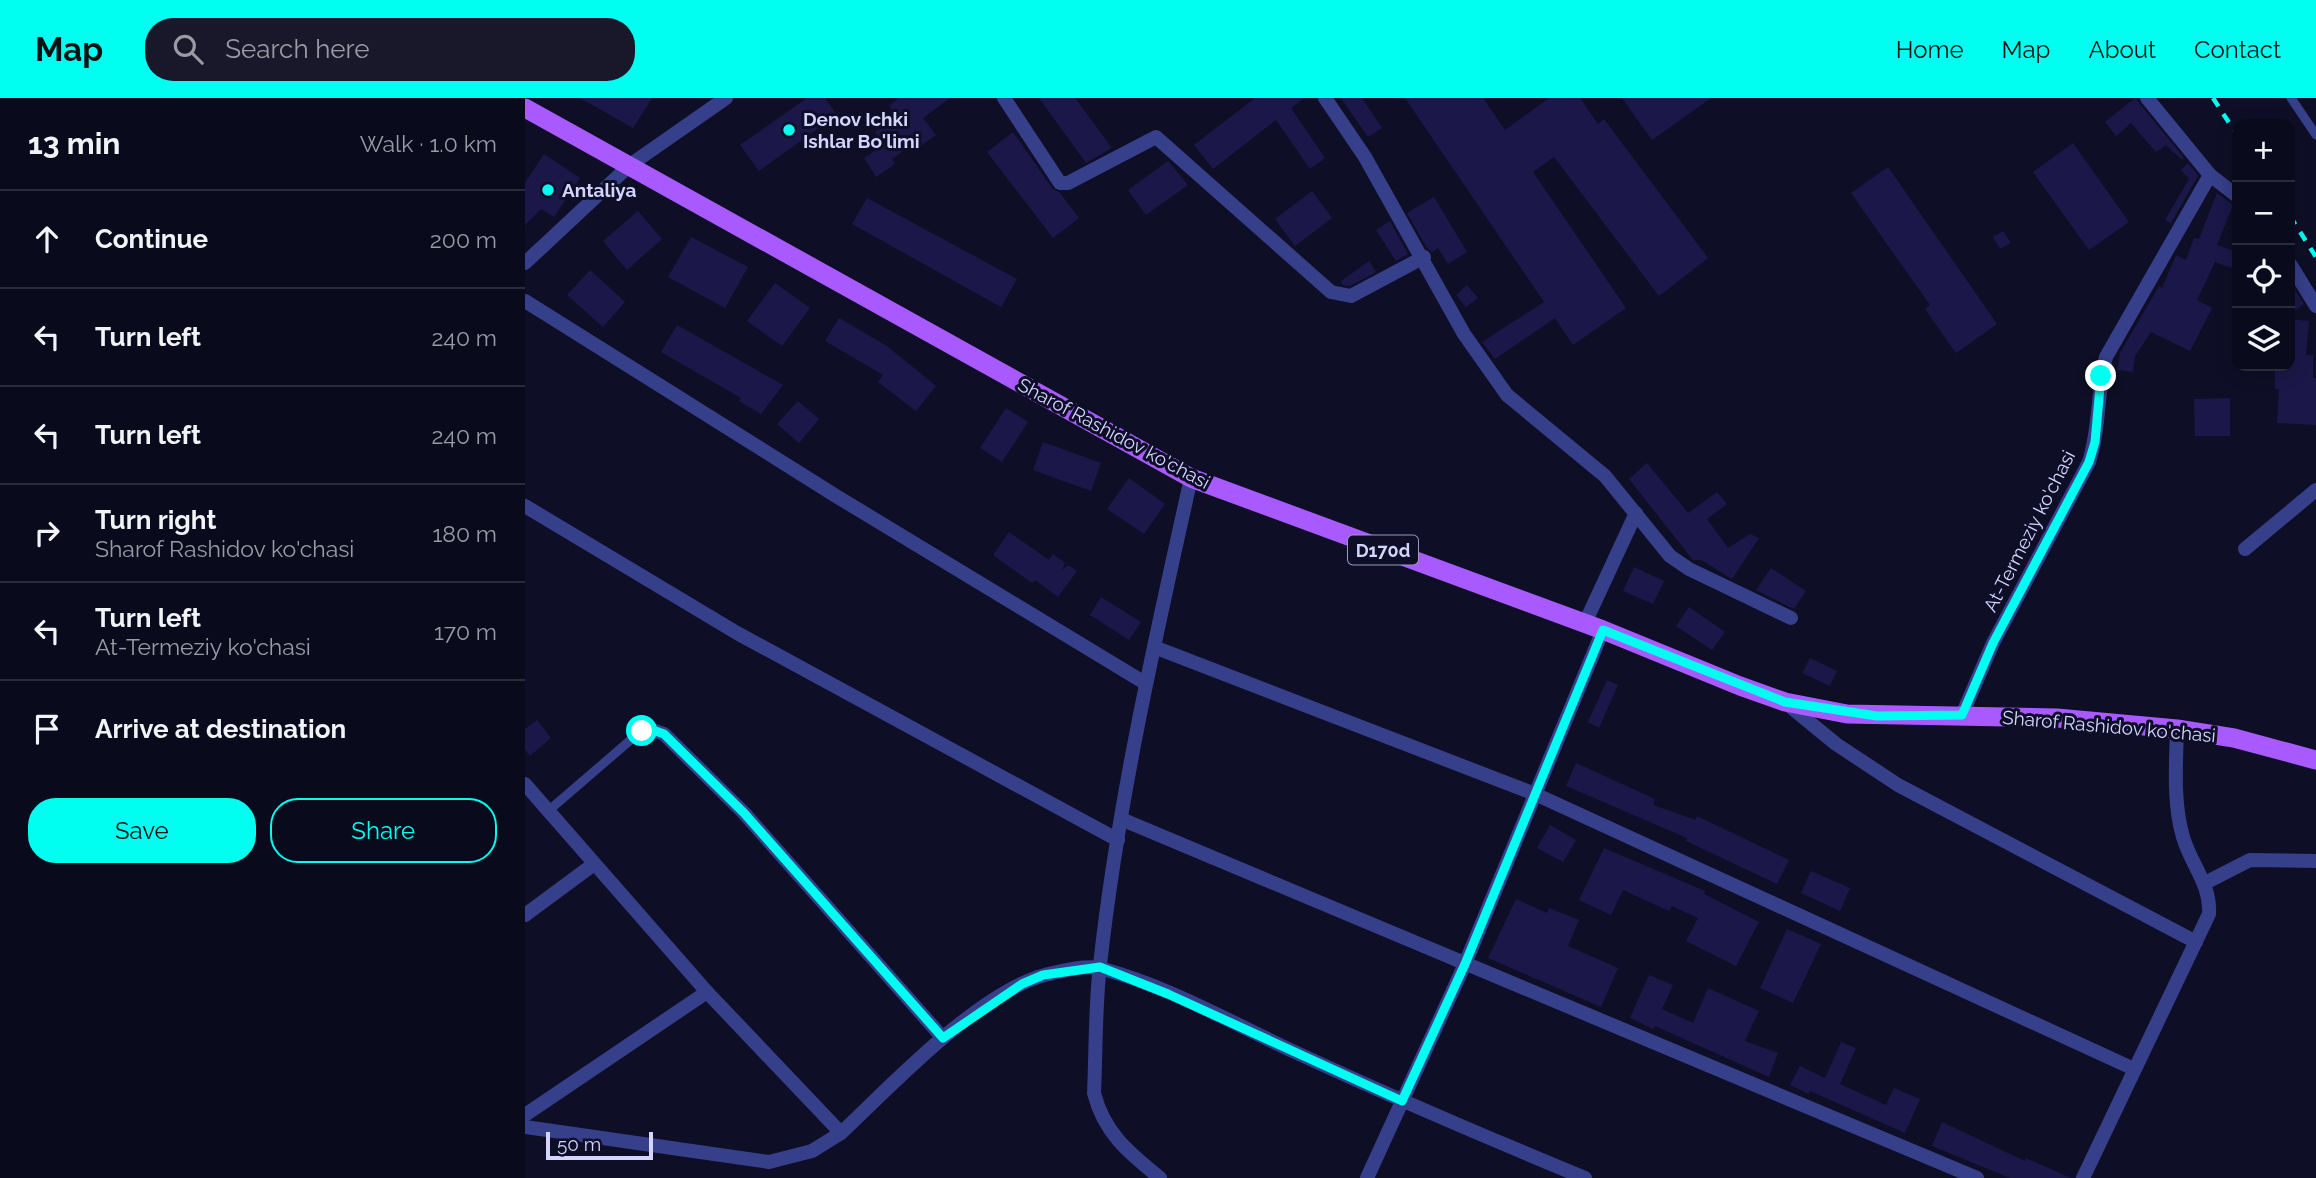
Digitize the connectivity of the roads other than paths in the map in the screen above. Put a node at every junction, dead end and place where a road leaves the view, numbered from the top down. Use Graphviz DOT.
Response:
graph roads {
  1 [pos="1004,98"];
  2 [pos="1325,98"];
  3 [pos="2147,98"];
  4 [pos="2291,98"];
  5 [pos="716,100"];
  6 [pos="525,108"];
  7 [pos="2316,135"];
  8 [pos="630,166"];
  9 [pos="2210,176"];
  10 [pos="2232,192"];
  11 [pos="1424,257"];
  12 [pos="525,263"];
  13 [pos="2295,272"];
  14 [pos="525,301"];
  15 [pos="2316,306"];
  16 [pos="1191,478"];
  17 [pos="2316,490"];
  18 [pos="525,506"];
  19 [pos="1636,513"];
  20 [pos="2245,549"];
  21 [pos="1791,618"];
  22 [pos="1594,626"];
  23 [pos="1154,647"];
  24 [pos="1145,682"];
  25 [pos="1785,702"];
  26 [pos="1962,715"];
  27 [pos="2177,729"];
  28 [pos="642,731"];
  29 [pos="2316,760"];
  30 [pos="525,783"];
  31 [pos="1535,794"];
  32 [pos="547,812"];
  33 [pos="1121,819"];
  34 [pos="1118,840"];
  35 [pos="2316,860"];
  36 [pos="594,864"];
  37 [pos="2206,883"];
  38 [pos="525,915"];
  39 [pos="2196,942"];
  40 [pos="1465,964"];
  41 [pos="1100,967"];
  42 [pos="707,992"];
  43 [pos="943,1038"];
  44 [pos="2134,1069"];
  45 [pos="1402,1101"];
  46 [pos="525,1115"];
  47 [pos="525,1127"];
  48 [pos="841,1133"];
  49 [pos="1160,1178"];
  50 [pos="1367,1178"];
  51 [pos="1585,1178"];
  52 [pos="1977,1178"];
  53 [pos="2083,1178"];
  1 -- 11 [label="street"];
  2 -- 11 [label="street"];
  3 -- 9 [label="street"];
  4 -- 7 [label="lane"];
  5 -- 8 [label="street"];
  6 -- 8 [label="main road, Sharof Rashidov ko'chasi / D170d"];
  8 -- 12 [label="street"];
  8 -- 16 [label="main road, Sharof Rashidov ko'chasi / D170d"];
  9 -- 10 [label="street"];
  9 -- 26 [label="street, At-Termeziy ko'chasi"];
  11 -- 19 [label="street"];
  13 -- 15 [label="street"];
  14 -- 24 [label="street"];
  16 -- 22 [label="main road, Sharof Rashidov ko'chasi / D170d"];
  16 -- 23 [label="street"];
  17 -- 20 [label="street"];
  18 -- 34 [label="street"];
  19 -- 21 [label="street"];
  19 -- 22 [label="street"];
  22 -- 25 [label="main road, Sharof Rashidov ko'chasi / D170d"];
  22 -- 31 [label="street"];
  23 -- 24 [label="street"];
  23 -- 31 [label="street"];
  24 -- 33 [label="street"];
  25 -- 26 [label="main road, Sharof Rashidov ko'chasi / D170d"];
  25 -- 39 [label="street"];
  26 -- 27 [label="main road, Sharof Rashidov ko'chasi / D170d"];
  27 -- 29 [label="main road, Sharof Rashidov ko'chasi / D170d"];
  27 -- 37 [label="street"];
  28 -- 32 [label="lane"];
  28 -- 43 [label="street"];
  30 -- 32 [label="street"];
  31 -- 40 [label="street"];
  31 -- 44 [label="street"];
  32 -- 36 [label="street"];
  33 -- 34 [label="street"];
  33 -- 40 [label="street"];
  34 -- 41 [label="street"];
  35 -- 37 [label="street"];
  36 -- 38 [label="street"];
  36 -- 42 [label="street"];
  37 -- 39 [label="street"];
  39 -- 44 [label="street"];
  40 -- 45 [label="street"];
  40 -- 52 [label="street"];
  41 -- 43 [label="street"];
  41 -- 45 [label="street"];
  41 -- 49 [label="street"];
  42 -- 46 [label="street"];
  42 -- 48 [label="street"];
  43 -- 48 [label="street"];
  44 -- 53 [label="street"];
  45 -- 50 [label="street"];
  45 -- 51 [label="street"];
  47 -- 48 [label="street"];
}
